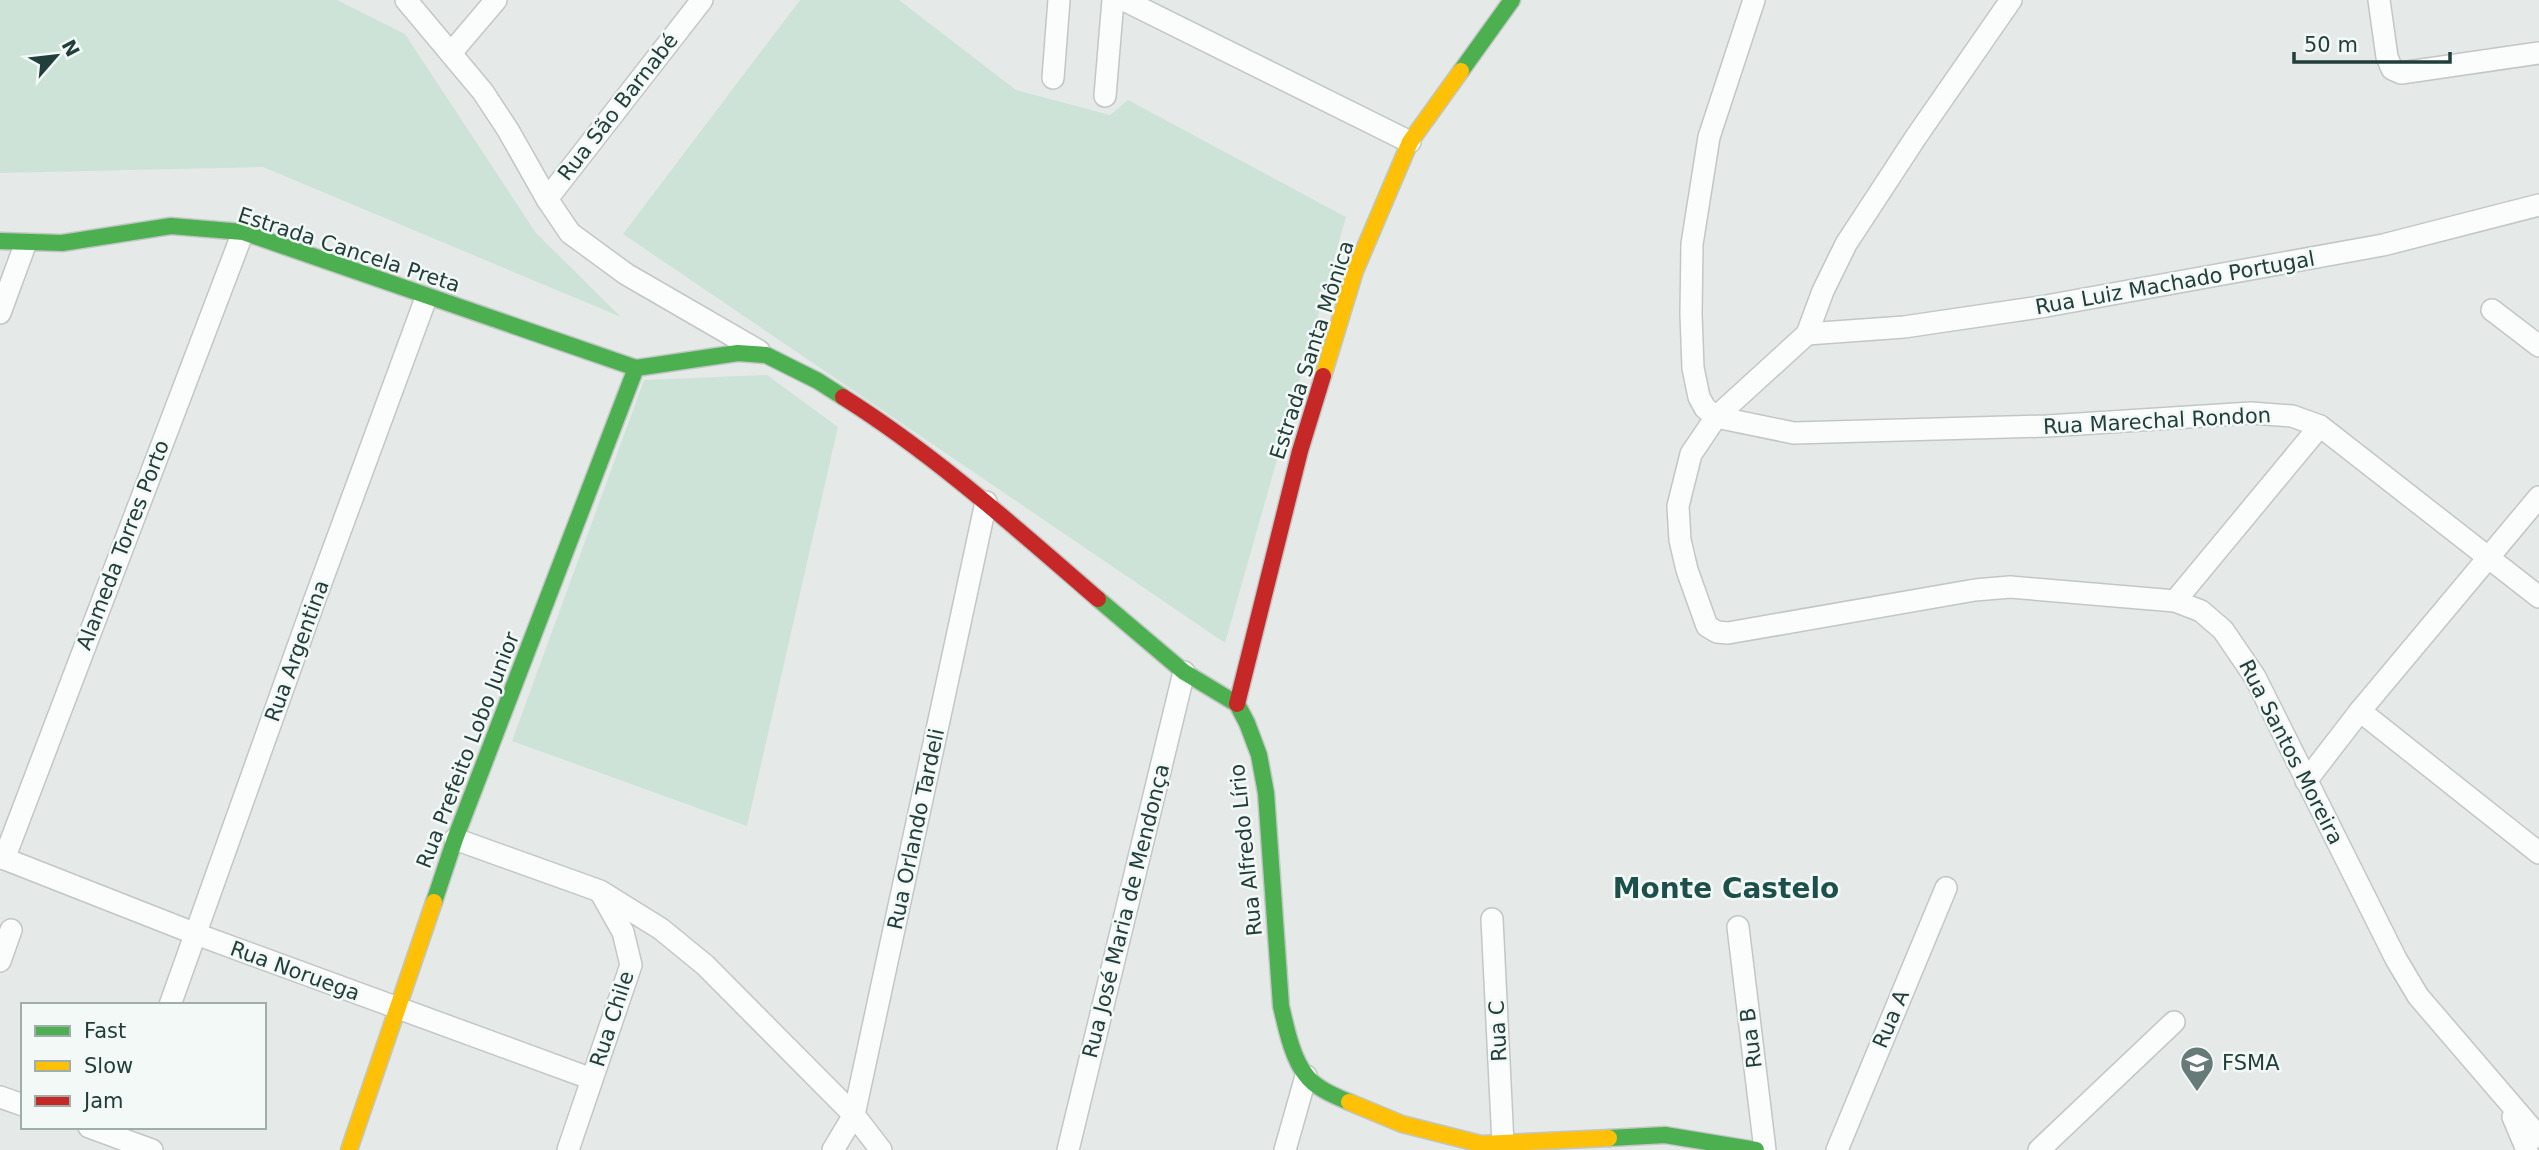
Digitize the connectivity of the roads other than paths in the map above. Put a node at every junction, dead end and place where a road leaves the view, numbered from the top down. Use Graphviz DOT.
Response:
graph roads {
  1 [pos="406,0"];
  2 [pos="496,0"];
  3 [pos="702,0"];
  4 [pos="1059,0"];
  5 [pos="1113,0"];
  6 [pos="1124,0"];
  7 [pos="1754,0"];
  8 [pos="2011,0"];
  9 [pos="2379,0"];
  10 [pos="1503,3"];
  11 [pos="451,53"];
  12 [pos="2539,53"];
  13 [pos="1053,78"];
  14 [pos="1105,96"];
  15 [pos="1410,142"];
  16 [pos="547,199"];
  17 [pos="2539,205"];
  18 [pos="243,232"];
  19 [pos="0,241"];
  20 [pos="25,245"];
  21 [pos="426,298"];
  22 [pos="2492,310"];
  23 [pos="0,313"];
  24 [pos="1807,334"];
  25 [pos="2539,346"];
  26 [pos="766,355"];
  27 [pos="636,368"];
  28 [pos="1716,417"];
  29 [pos="2320,426"];
  30 [pos="2539,497"];
  31 [pos="986,502"];
  32 [pos="2489,556"];
  33 [pos="2539,597"];
  34 [pos="2175,601"];
  35 [pos="1184,672"];
  36 [pos="1237,704"];
  37 [pos="2360,711"];
  38 [pos="2306,781"];
  39 [pos="455,839"];
  40 [pos="2539,853"];
  41 [pos="2,858"];
  42 [pos="1945,888"];
  43 [pos="600,891"];
  44 [pos="1492,919"];
  45 [pos="1738,927"];
  46 [pos="10,930"];
  47 [pos="196,934"];
  48 [pos="0,961"];
  49 [pos="171,1003"];
  50 [pos="399,1009"];
  51 [pos="2174,1021"];
  52 [pos="1306,1076"];
  53 [pos="592,1079"];
  54 [pos="2503,1096"];
  55 [pos="0,1097"];
  56 [pos="21,1104"];
  57 [pos="854,1115"];
  58 [pos="94,1129"];
  59 [pos="2539,1138"];
  60 [pos="122,1139"];
  61 [pos="1663,1142"];
  62 [pos="1503,1144"];
  63 [pos="1480,1147"];
  64 [pos="152,1150"];
  65 [pos="349,1150"];
  66 [pos="568,1150"];
  67 [pos="833,1150"];
  68 [pos="881,1150"];
  69 [pos="1068,1150"];
  70 [pos="1285,1150"];
  71 [pos="1756,1150"];
  72 [pos="1765,1150"];
  73 [pos="1837,1150"];
  74 [pos="2039,1150"];
  75 [pos="2527,1150"];
  1 -- 11 [label="street"];
  2 -- 11 [label="street"];
  3 -- 16 [label="street, Rua São Barnabé"];
  4 -- 13 [label="street"];
  5 -- 14 [label="street"];
  6 -- 15 [label="street"];
  7 -- 28 [label="street"];
  8 -- 24 [label="street"];
  9 -- 12 [label="street"];
  10 -- 15 [label="main road, Estrada Santa Mônica"];
  11 -- 16 [label="street"];
  15 -- 36 [label="main road, Estrada Santa Mônica"];
  16 -- 26 [label="street, Rua São Barnabé"];
  17 -- 24 [label="street, Rua Luiz Machado Portugal"];
  18 -- 20 [label="main road, Estrada Cancela Preta"];
  18 -- 21 [label="main road, Estrada Cancela Preta"];
  18 -- 41 [label="street, Alameda Torres Porto"];
  19 -- 20 [label="main road, Estrada Cancela Preta"];
  20 -- 23 [label="street"];
  21 -- 27 [label="main road, Estrada Cancela Preta"];
  21 -- 47 [label="street, Rua Argentina"];
  22 -- 25 [label="street"];
  24 -- 28 [label="street"];
  26 -- 27 [label="main road"];
  26 -- 31 [label="main road"];
  27 -- 39 [label="main road, Rua Prefeito Lobo Junior"];
  28 -- 29 [label="street, Rua Marechal Rondon"];
  28 -- 34 [label="street, Rua Santos Moreira"];
  29 -- 32 [label="street, Rua Marechal Rondon"];
  29 -- 34 [label="street"];
  30 -- 32 [label="street"];
  31 -- 35 [label="main road"];
  31 -- 57 [label="street, Rua Orlando Tardeli"];
  32 -- 33 [label="street, Rua Marechal Rondon"];
  32 -- 37 [label="street"];
  34 -- 38 [label="street, Rua Santos Moreira"];
  35 -- 36 [label="main road"];
  35 -- 69 [label="street, Rua José Maria de Mendonça"];
  36 -- 52 [label="main road, Rua Alfredo Lírio"];
  37 -- 38 [label="street"];
  37 -- 40 [label="street"];
  38 -- 54 [label="street, Rua Santos Moreira"];
  39 -- 43 [label="street"];
  39 -- 50 [label="main road, Rua Prefeito Lobo Junior"];
  41 -- 47 [label="street, Rua Noruega"];
  42 -- 73 [label="street, Rua A"];
  43 -- 53 [label="street, Rua Chile"];
  43 -- 57 [label="street"];
  44 -- 62 [label="street, Rua C"];
  45 -- 72 [label="street, Rua B"];
  46 -- 48 [label="street"];
  47 -- 49 [label="street, Rua Argentina"];
  47 -- 50 [label="street, Rua Noruega"];
  50 -- 53 [label="street, Rua Noruega"];
  50 -- 65 [label="main road, Rua Prefeito Lobo Junior"];
  51 -- 74 [label="street"];
  52 -- 63 [label="main road"];
  52 -- 70 [label="street"];
  53 -- 66 [label="street, Rua Chile"];
  54 -- 59 [label="street, Rua Santos Moreira"];
  54 -- 75 [label="street"];
  55 -- 56 [label="street"];
  57 -- 67 [label="street, Rua Orlando Tardeli"];
  57 -- 68 [label="street"];
  58 -- 60 [label="street"];
  60 -- 64 [label="street"];
  61 -- 62 [label="main road"];
  61 -- 71 [label="main road"];
  62 -- 63 [label="main road"];
}
